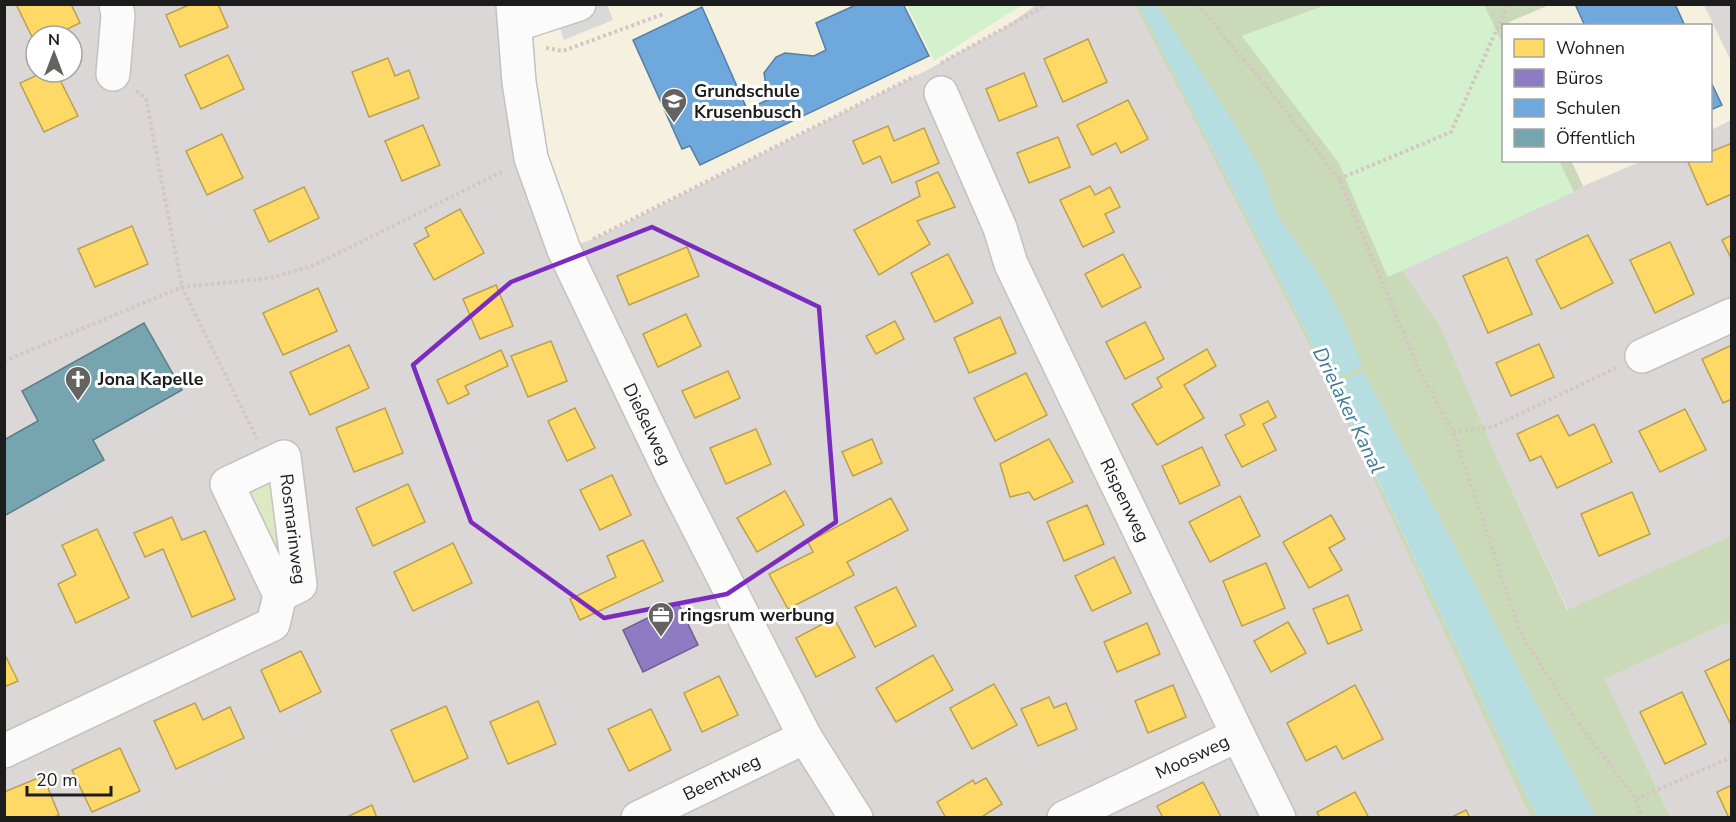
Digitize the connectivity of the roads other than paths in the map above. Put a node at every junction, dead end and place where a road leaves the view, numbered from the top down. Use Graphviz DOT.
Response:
graph roads {
  1 [pos="116,4"];
  2 [pos="579,4"];
  3 [pos="515,24"];
  4 [pos="113,74"];
  5 [pos="931,78"];
  6 [pos="1731,315"];
  7 [pos="1642,356"];
  8 [pos="280,595"];
  9 [pos="1238,735"];
  10 [pos="805,737"];
  11 [pos="4,751"];
  12 [pos="638,818"];
  13 [pos="856,818"];
  14 [pos="1064,818"];
  15 [pos="1279,818"];
  1 -- 4 [label="street"];
  2 -- 3 [label="street"];
  3 -- 10 [label="street, Dießelweg"];
  5 -- 9 [label="street, Rispenweg"];
  6 -- 7 [label="street"];
  8 -- 8 [label="street, Rosmarinweg"];
  8 -- 11 [label="street, Rosmarinweg"];
  9 -- 14 [label="street, Moosweg"];
  9 -- 15 [label="street, Moosweg"];
  10 -- 12 [label="street, Beentweg"];
  10 -- 13 [label="street, Dießelweg"];
}
